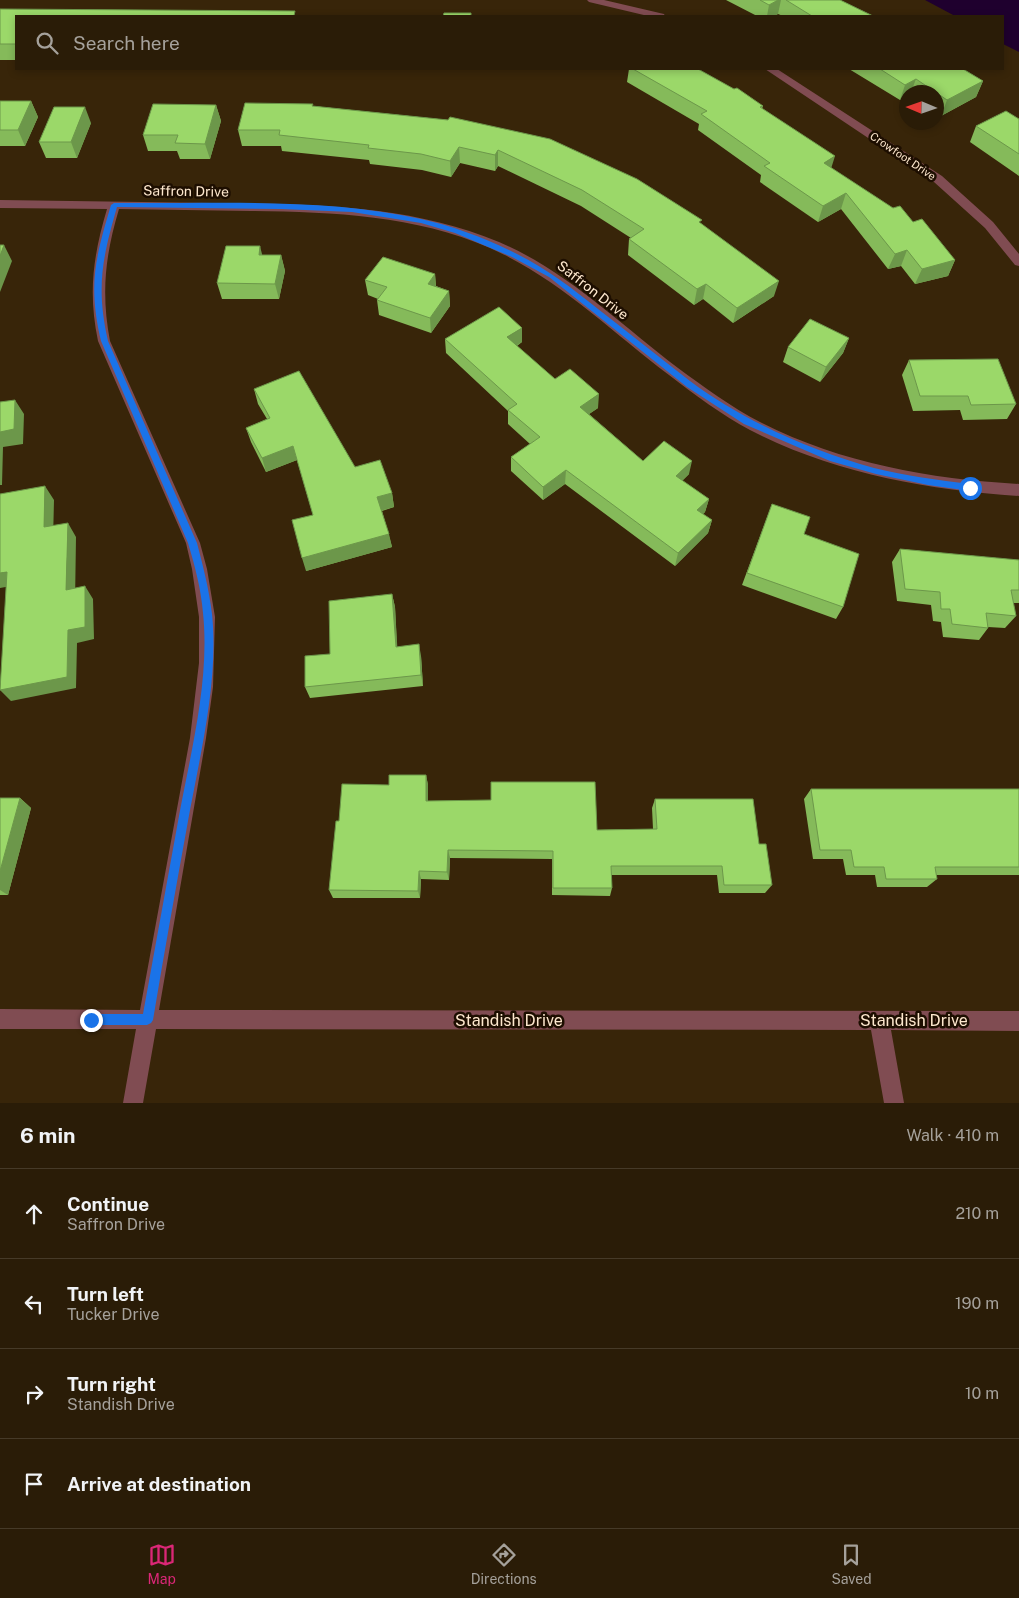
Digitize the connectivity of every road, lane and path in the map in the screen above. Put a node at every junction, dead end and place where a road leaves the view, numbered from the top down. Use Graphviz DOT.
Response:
graph roads {
  1 [pos="592,0"];
  2 [pos="656,15"];
  3 [pos="772,70"];
  4 [pos="0,204"];
  5 [pos="114,205"];
  6 [pos="1019,262"];
  7 [pos="1019,490"];
  8 [pos="0,1019"];
  9 [pos="147,1020"];
  10 [pos="879,1020"];
  11 [pos="1019,1020"];
  12 [pos="133,1103"];
  13 [pos="894,1103"];
  1 -- 2 [label="street"];
  3 -- 6 [label="street, Crowfoot Drive"];
  4 -- 5 [label="street, Saffron Drive"];
  5 -- 7 [label="street, Saffron Drive"];
  5 -- 9 [label="street"];
  8 -- 9 [label="street, Standish Drive"];
  9 -- 10 [label="street, Standish Drive"];
  9 -- 12 [label="street"];
  10 -- 11 [label="street, Standish Drive"];
  10 -- 13 [label="street"];
}
